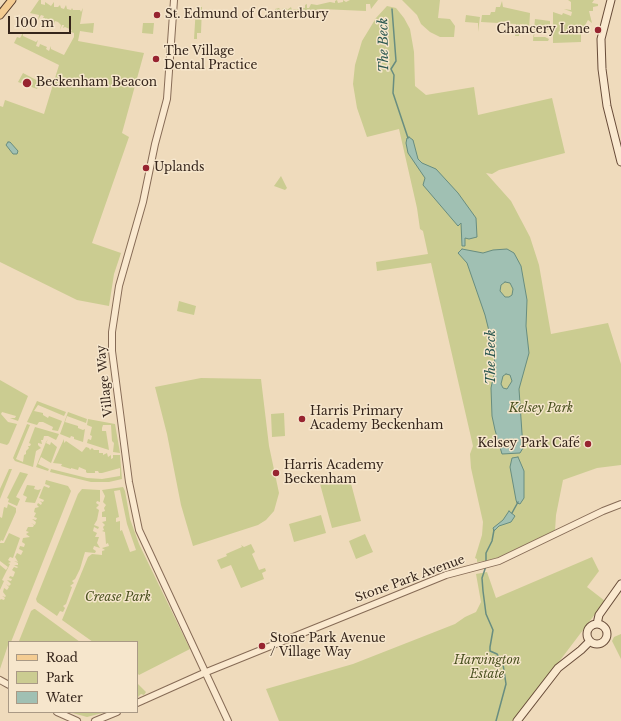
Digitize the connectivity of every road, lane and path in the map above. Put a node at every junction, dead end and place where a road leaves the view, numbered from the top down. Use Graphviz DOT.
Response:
graph roads {
  1 [pos="12,0"];
  2 [pos="174,0"];
  3 [pos="611,0"];
  4 [pos="0,15"];
  5 [pos="621,162"];
  6 [pos="621,504"];
  7 [pos="621,584"];
  8 [pos="597,624"];
  9 [pos="590,642"];
  10 [pos="204,673"];
  11 [pos="138,703"];
  12 [pos="59,713"];
  13 [pos="114,713"];
  14 [pos="97,720"];
  15 [pos="77,721"];
  16 [pos="228,721"];
  17 [pos="517,721"];
  1 -- 4 [label="main road"];
  2 -- 10 [label="street, Village Way"];
  3 -- 5 [label="main road"];
  6 -- 10 [label="street, Stone Park Avenue"];
  7 -- 8 [label="main road"];
  8 -- 9 [label="main road"];
  8 -- 9 [label="main road"];
  9 -- 17 [label="main road"];
  10 -- 11 [label="street, Stone Park Avenue"];
  10 -- 16 [label="street, Village Way"];
  12 -- 15 [label="street"];
  13 -- 14 [label="street"];
}
